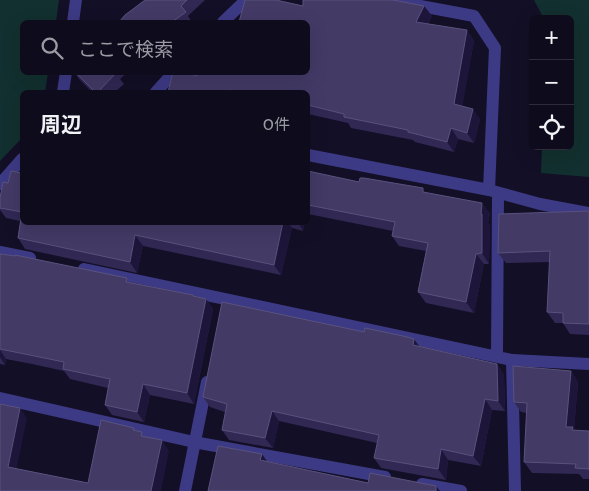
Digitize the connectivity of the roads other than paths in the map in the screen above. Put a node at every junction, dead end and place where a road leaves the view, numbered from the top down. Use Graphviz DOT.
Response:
graph roads {
  1 [pos="76,0"];
  2 [pos="246,0"];
  3 [pos="389,0"];
  4 [pos="73,20"];
  5 [pos="225,20"];
  6 [pos="66,75"];
  7 [pos="171,75"];
  8 [pos="63,90"];
  9 [pos="158,90"];
  10 [pos="310,155"];
  11 [pos="20,161"];
  12 [pos="0,184"];
  13 [pos="494,192"];
  14 [pos="589,213"];
  15 [pos="0,252"];
  16 [pos="39,260"];
  17 [pos="68,266"];
  18 [pos="497,356"];
  19 [pos="512,360"];
  20 [pos="589,364"];
  21 [pos="210,365"];
  22 [pos="0,398"];
  23 [pos="194,442"];
  24 [pos="394,479"];
  25 [pos="413,482"];
  26 [pos="185,491"];
  27 [pos="461,491"];
  28 [pos="515,491"];
  1 -- 4 [label="street"];
  2 -- 5 [label="street"];
  3 -- 13 [label="street"];
  6 -- 8 [label="street"];
  7 -- 9 [label="street"];
  10 -- 13 [label="street"];
  11 -- 12 [label="street"];
  13 -- 14 [label="street"];
  13 -- 18 [label="street"];
  15 -- 16 [label="street"];
  17 -- 18 [label="street"];
  18 -- 19 [label="street"];
  19 -- 20 [label="street"];
  19 -- 28 [label="street"];
  21 -- 23 [label="street"];
  22 -- 23 [label="street"];
  23 -- 24 [label="street"];
  23 -- 26 [label="street"];
  25 -- 27 [label="street"];
}
